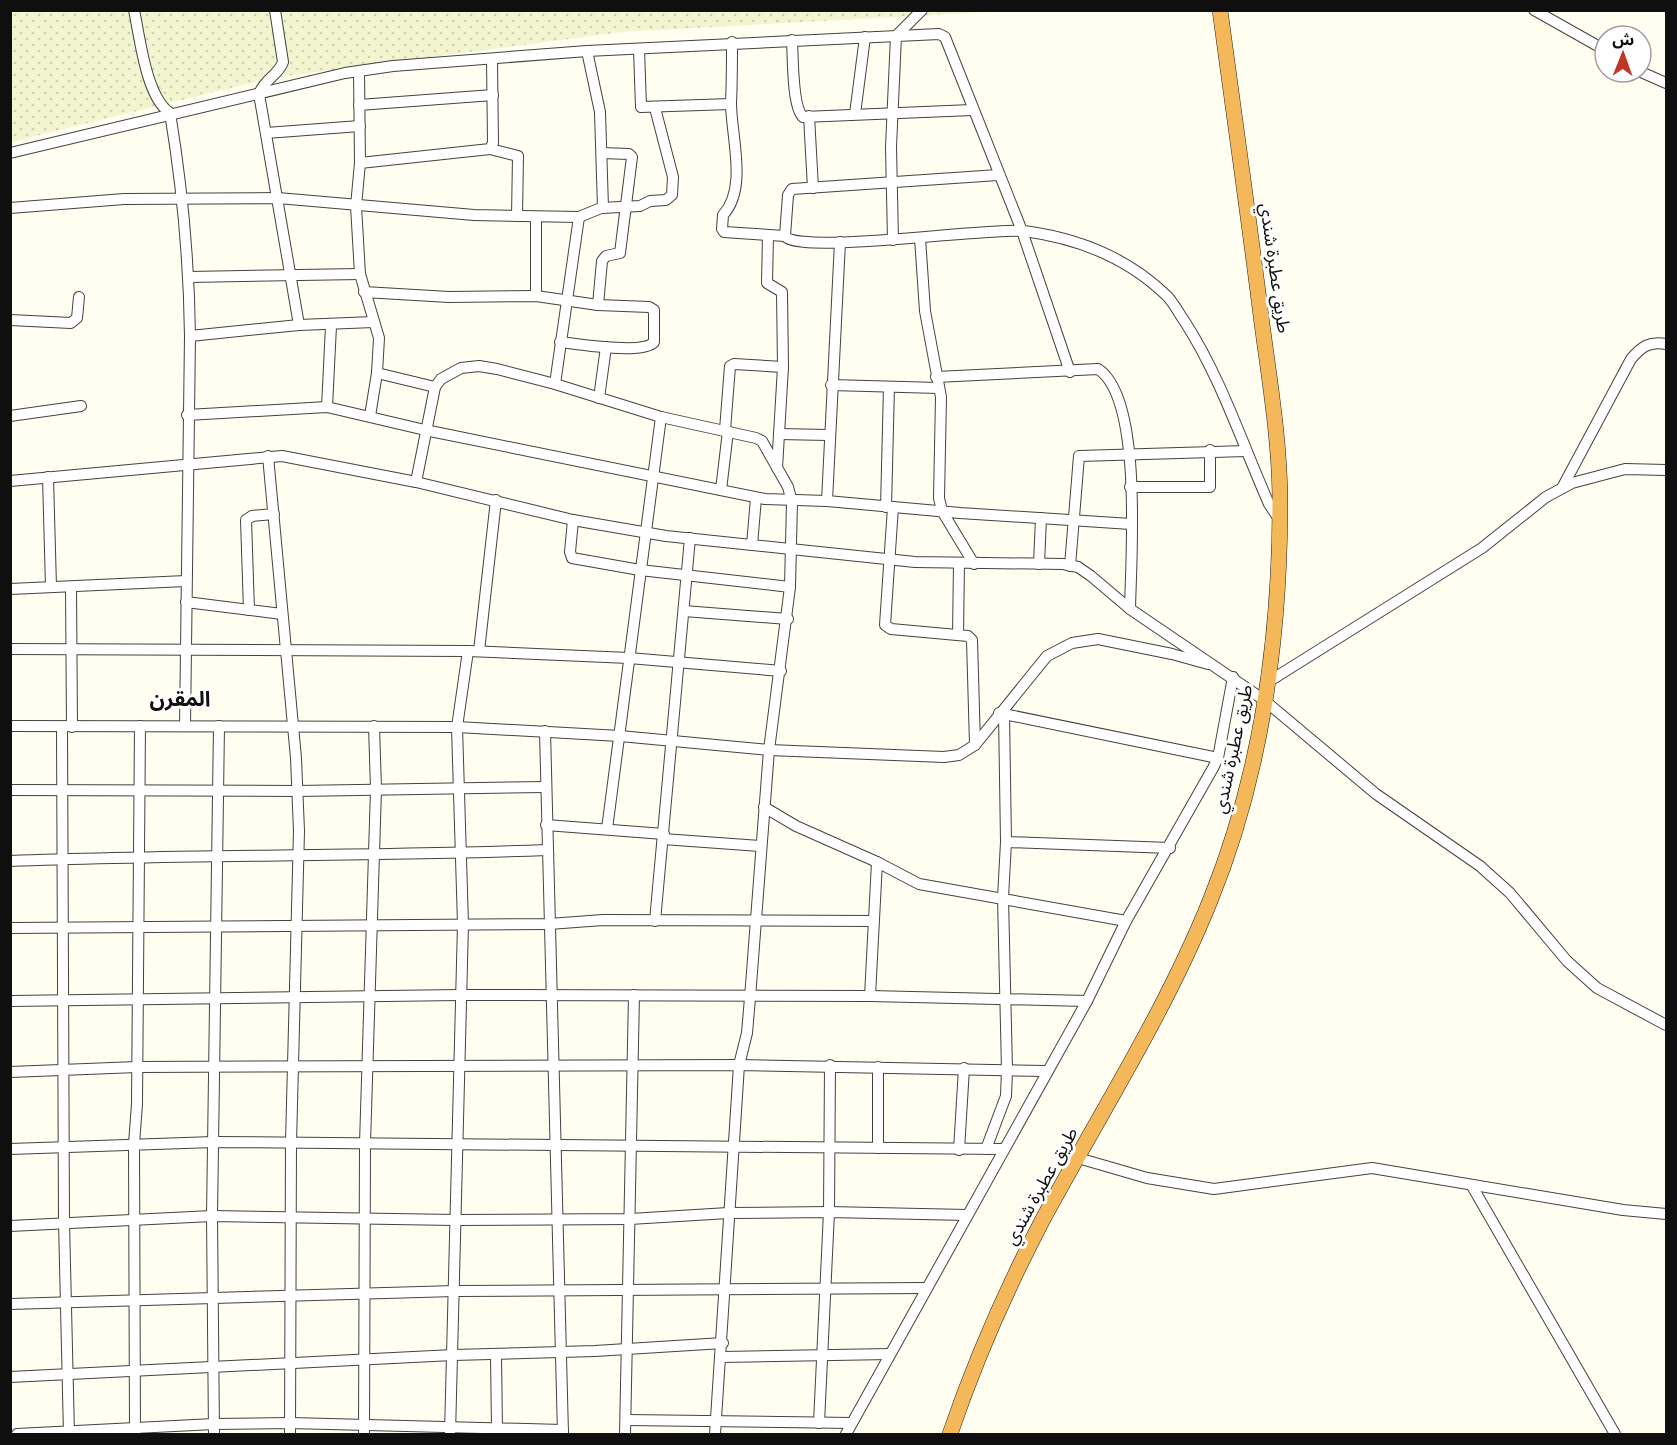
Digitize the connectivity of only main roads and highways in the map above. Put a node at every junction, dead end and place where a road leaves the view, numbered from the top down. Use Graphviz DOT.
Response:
graph roads {
  1 [pos="1220,10"];
  2 [pos="950,1434"];
  1 -- 2 [label="highway, طريق عطبرة شندي"];
}
